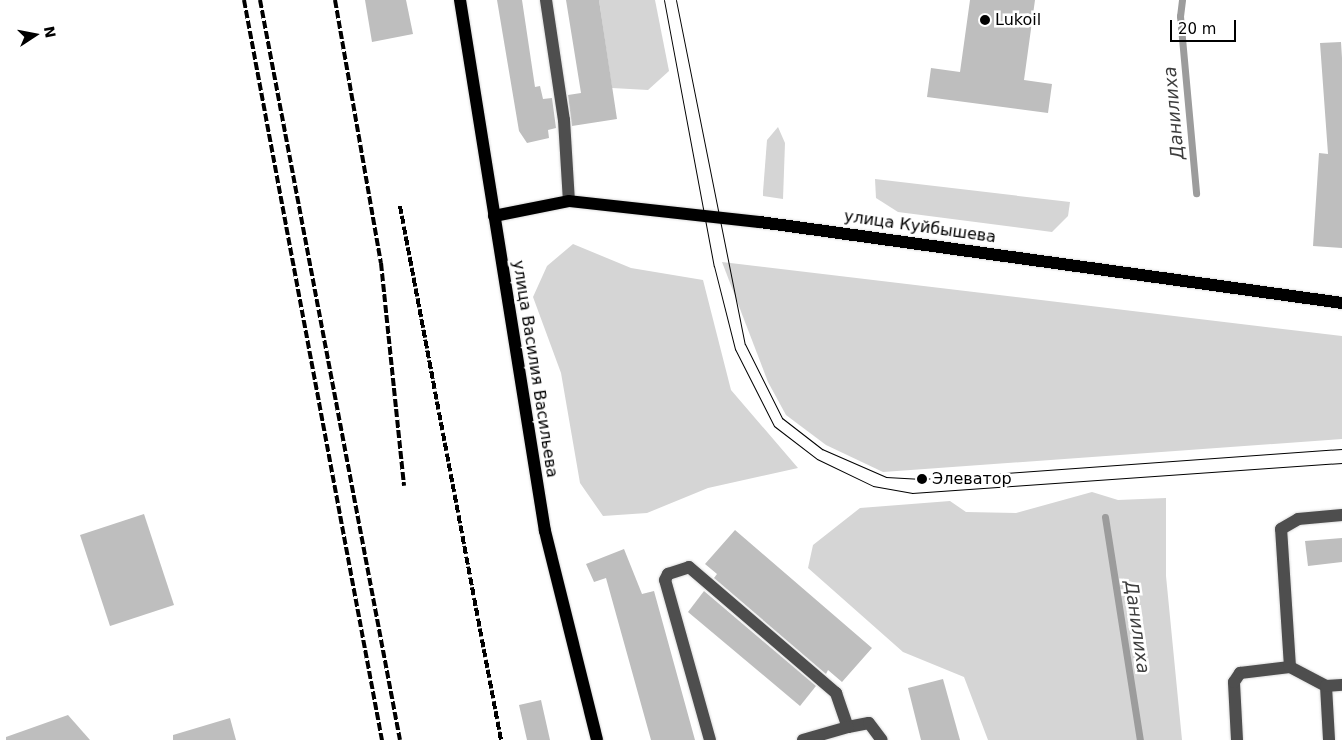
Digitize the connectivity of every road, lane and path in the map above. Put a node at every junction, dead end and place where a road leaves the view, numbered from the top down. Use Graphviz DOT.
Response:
graph roads {
  1 [pos="460,0"];
  2 [pos="546,0"];
  3 [pos="569,201"];
  4 [pos="494,216"];
  5 [pos="1342,303"];
  6 [pos="1342,515"];
  7 [pos="1290,667"];
  8 [pos="1342,685"];
  9 [pos="1326,686"];
  10 [pos="848,728"];
  11 [pos="597,740"];
  12 [pos="710,740"];
  13 [pos="803,740"];
  14 [pos="882,740"];
  15 [pos="1237,740"];
  16 [pos="1329,740"];
  1 -- 4 [label="main road, улица Василия Васильева"];
  2 -- 3 [label="lane"];
  3 -- 4 [label="main road, улица Куйбышева"];
  3 -- 5 [label="main road, улица Куйбышева"];
  4 -- 11 [label="main road, улица Василия Васильева"];
  6 -- 7 [label="lane"];
  7 -- 9 [label="lane"];
  7 -- 15 [label="lane"];
  8 -- 9 [label="lane"];
  9 -- 16 [label="lane"];
  10 -- 12 [label="lane"];
  10 -- 13 [label="lane"];
  10 -- 14 [label="lane"];
}
